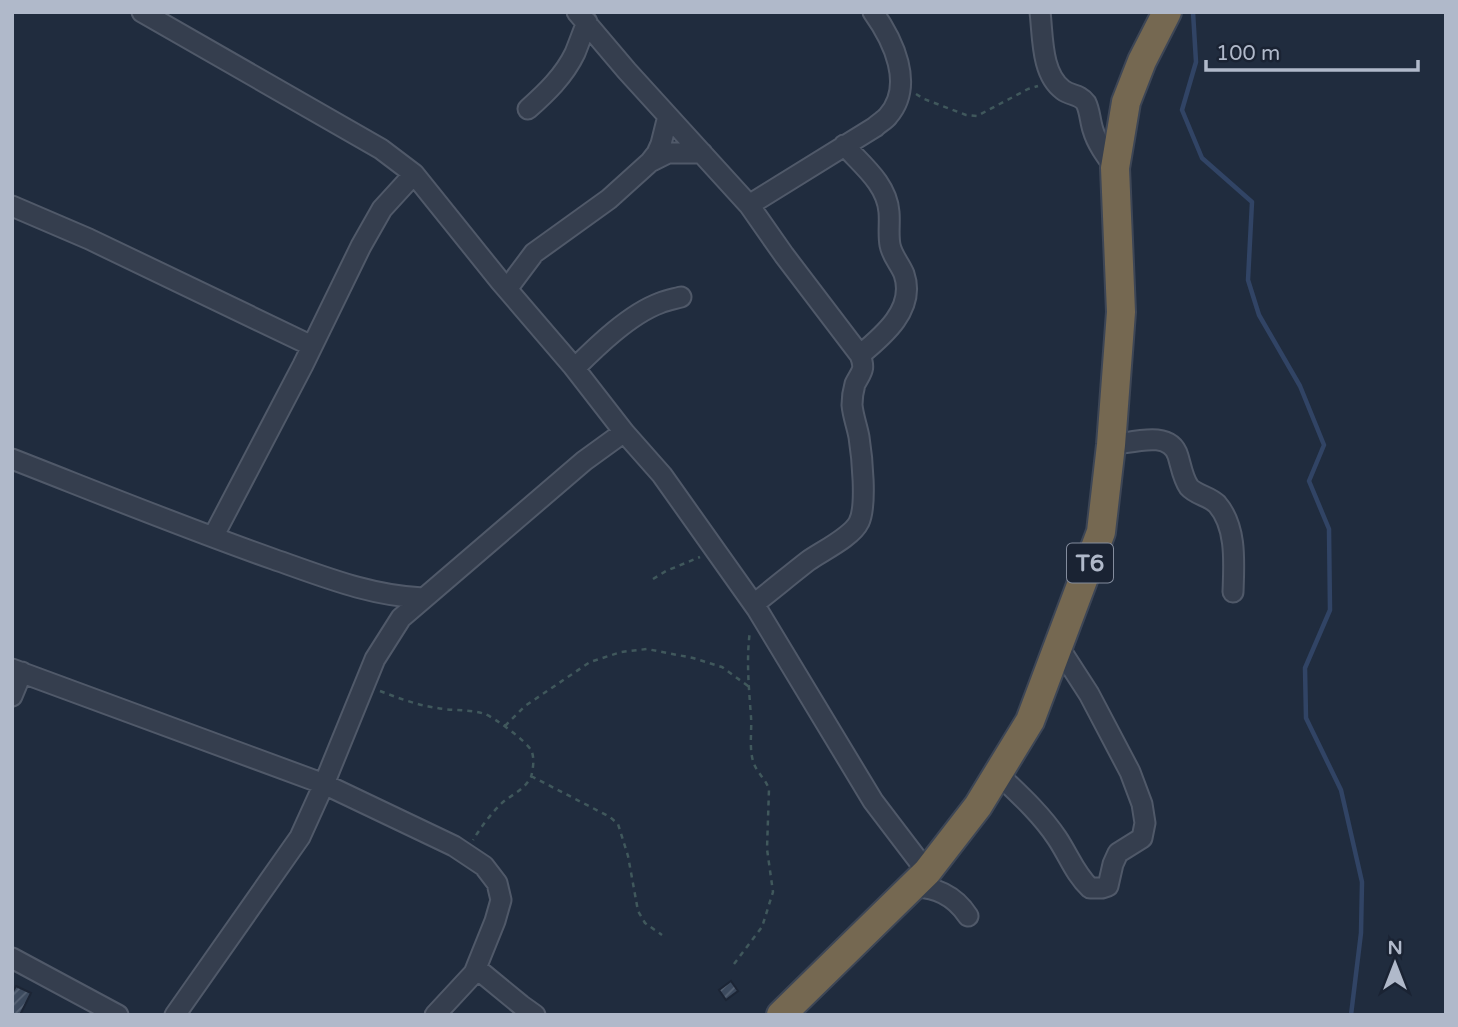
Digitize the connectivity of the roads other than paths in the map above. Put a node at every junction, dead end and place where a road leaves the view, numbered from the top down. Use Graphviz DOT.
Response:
graph roads {
  1 [pos="142,12"];
  2 [pos="873,12"];
  3 [pos="1040,12"];
  4 [pos="1165,15"];
  5 [pos="582,17"];
  6 [pos="528,109"];
  7 [pos="668,116"];
  8 [pos="844,145"];
  9 [pos="702,153"];
  10 [pos="650,162"];
  11 [pos="1115,168"];
  12 [pos="414,174"];
  13 [pos="749,205"];
  14 [pos="12,206"];
  15 [pos="507,289"];
  16 [pos="681,297"];
  17 [pos="312,346"];
  18 [pos="860,355"];
  19 [pos="575,368"];
  20 [pos="624,432"];
  21 [pos="1111,445"];
  22 [pos="12,459"];
  23 [pos="213,537"];
  24 [pos="1233,592"];
  25 [pos="374,593"];
  26 [pos="423,598"];
  27 [pos="755,607"];
  28 [pos="393,629"];
  29 [pos="1058,646"];
  30 [pos="17,671"];
  31 [pos="12,696"];
  32 [pos="998,775"];
  33 [pos="324,784"];
  34 [pos="918,880"];
  35 [pos="968,916"];
  36 [pos="12,958"];
  37 [pos="476,968"];
  38 [pos="118,1015"];
  39 [pos="175,1015"];
  40 [pos="435,1015"];
  41 [pos="535,1015"];
  42 [pos="781,1015"];
  1 -- 12 [label="street"];
  2 -- 8 [label="street"];
  3 -- 11 [label="street"];
  4 -- 11 [label="highway, T6"];
  5 -- 6 [label="street"];
  5 -- 7 [label="street"];
  7 -- 9 [label="street"];
  7 -- 10 [label="street"];
  8 -- 13 [label="street"];
  8 -- 18 [label="street"];
  9 -- 10 [label="street"];
  9 -- 13 [label="street"];
  10 -- 15 [label="street"];
  11 -- 21 [label="highway, T6"];
  12 -- 15 [label="street"];
  12 -- 17 [label="street"];
  13 -- 18 [label="street"];
  14 -- 17 [label="street"];
  15 -- 19 [label="street"];
  16 -- 19 [label="street"];
  17 -- 23 [label="street"];
  18 -- 27 [label="street"];
  19 -- 20 [label="street"];
  20 -- 26 [label="street"];
  20 -- 27 [label="street"];
  21 -- 24 [label="street"];
  21 -- 29 [label="highway, T6"];
  22 -- 23 [label="street"];
  23 -- 25 [label="street"];
  25 -- 26 [label="street"];
  25 -- 28 [label="street"];
  26 -- 28 [label="street"];
  27 -- 34 [label="street"];
  28 -- 33 [label="street"];
  29 -- 32 [label="highway, T6"];
  29 -- 32 [label="street"];
  30 -- 31 [label="street"];
  30 -- 33 [label="street"];
  32 -- 34 [label="highway, T6"];
  33 -- 37 [label="street"];
  33 -- 39 [label="street"];
  34 -- 35 [label="street"];
  34 -- 42 [label="highway, T6"];
  36 -- 38 [label="street"];
  37 -- 40 [label="street"];
  37 -- 41 [label="street"];
}
